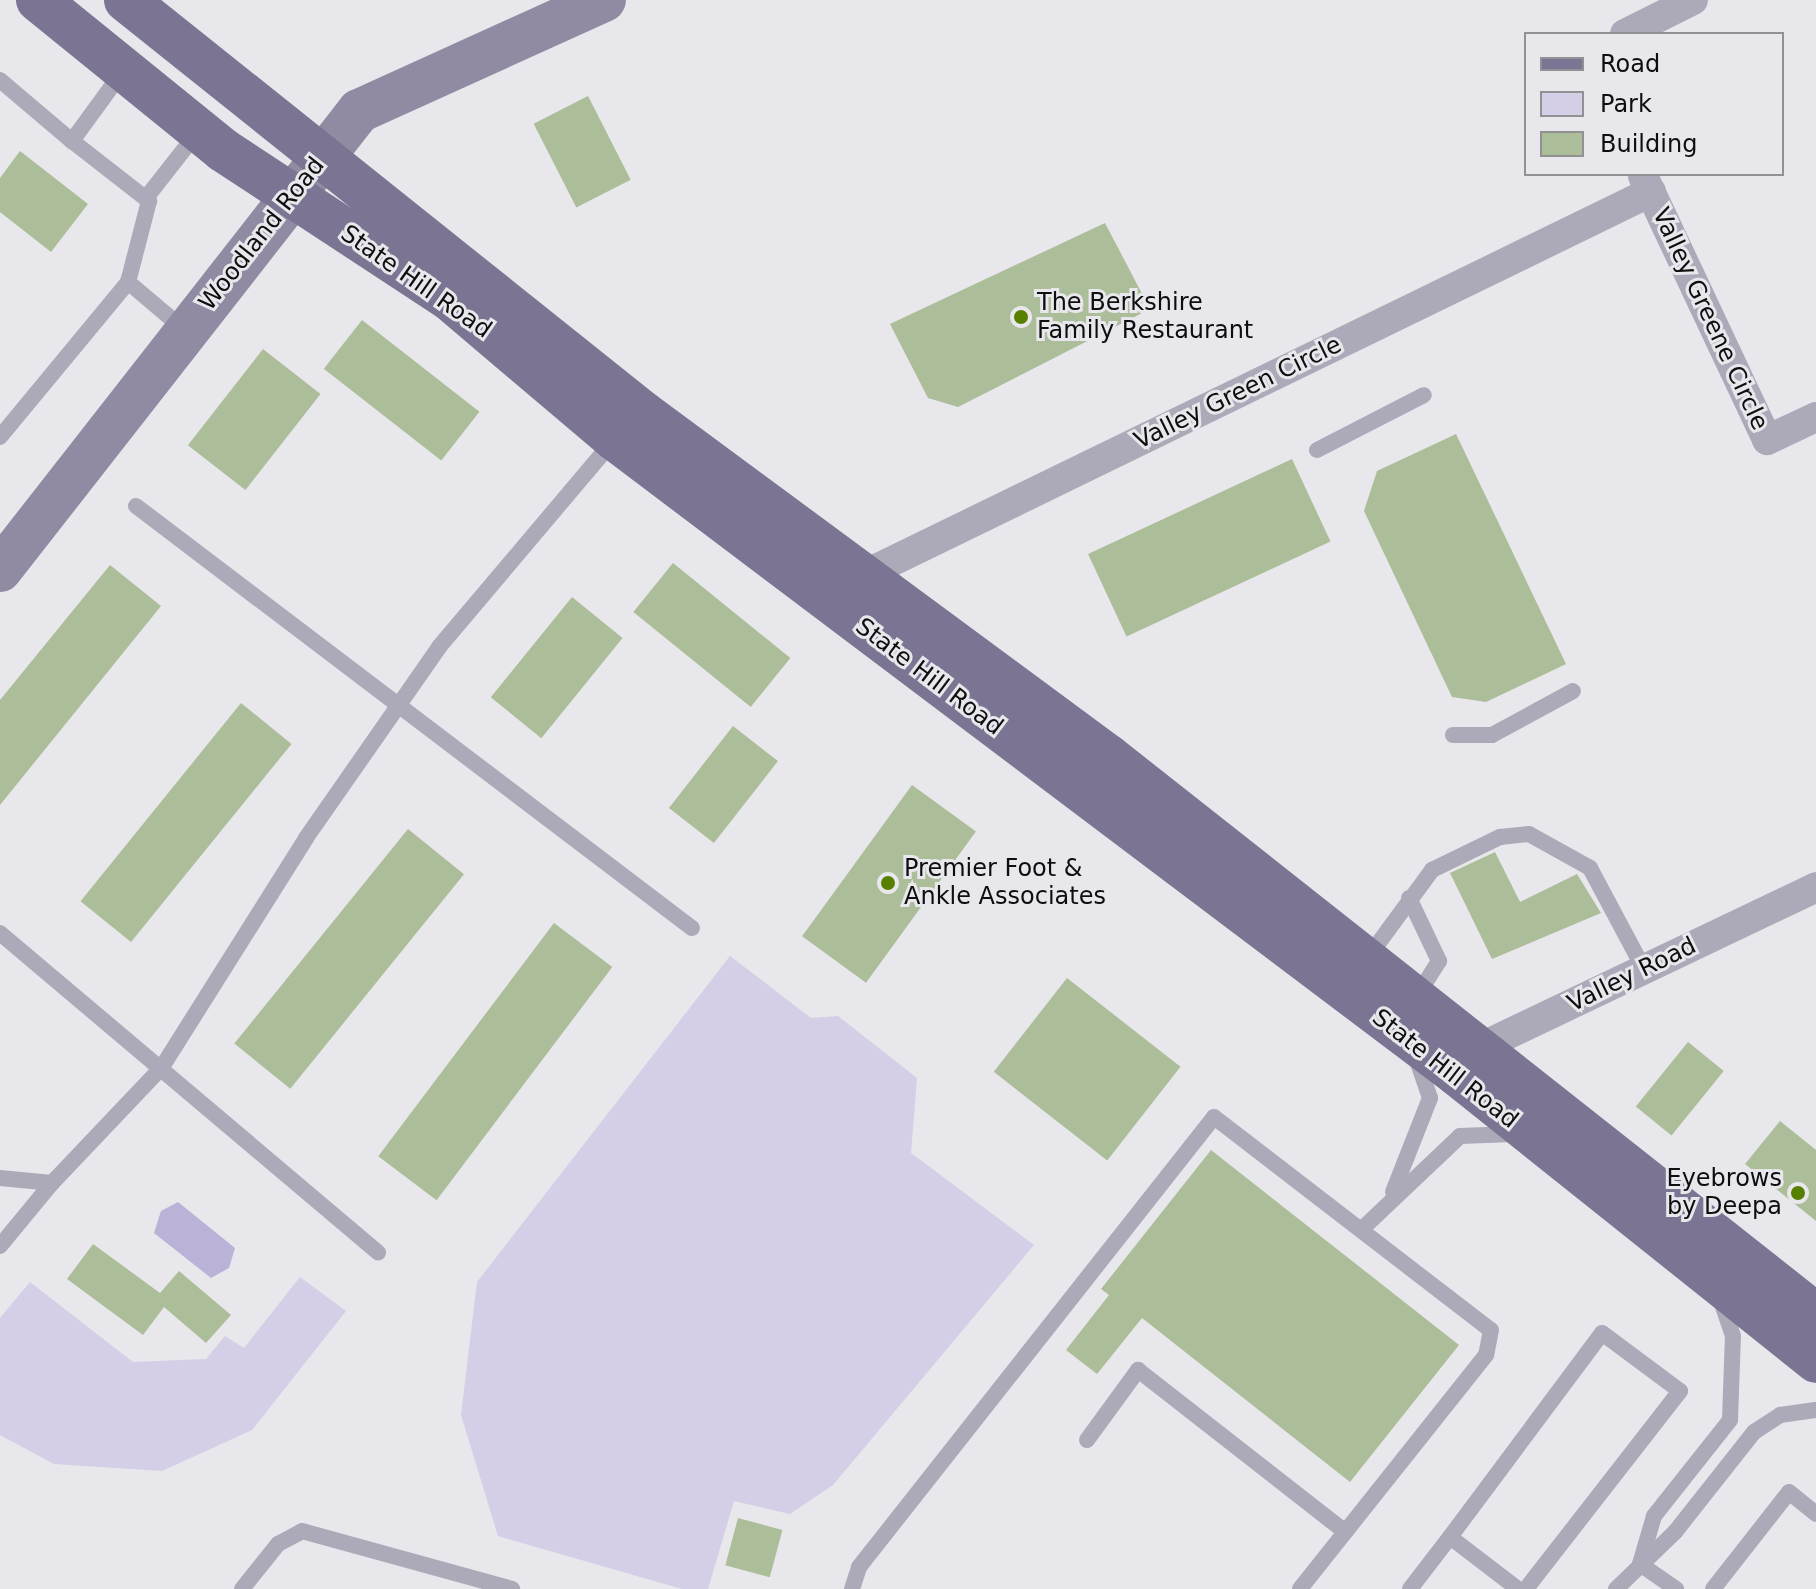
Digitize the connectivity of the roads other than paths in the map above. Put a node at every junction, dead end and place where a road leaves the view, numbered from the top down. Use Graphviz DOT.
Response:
graph roads {
  1 [pos="38,0"];
  2 [pos="126,0"];
  3 [pos="604,0"];
  4 [pos="1693,0"];
  5 [pos="1629,32"];
  6 [pos="124,70"];
  7 [pos="0,80"];
  8 [pos="199,130"];
  9 [pos="72,141"];
  10 [pos="322,159"];
  11 [pos="1647,183"];
  12 [pos="292,195"];
  13 [pos="146,198"];
  14 [pos="128,282"];
  15 [pos="186,331"];
  16 [pos="1424,395"];
  17 [pos="1816,417"];
  18 [pos="629,426"];
  19 [pos="0,437"];
  20 [pos="1317,450"];
  21 [pos="136,506"];
  22 [pos="0,570"];
  23 [pos="868,573"];
  24 [pos="834,605"];
  25 [pos="1573,691"];
  26 [pos="399,705"];
  27 [pos="1453,735"];
  28 [pos="1816,887"];
  29 [pos="1409,898"];
  30 [pos="692,928"];
  31 [pos="0,933"];
  32 [pos="1366,961"];
  33 [pos="1644,969"];
  34 [pos="1412,1021"];
  35 [pos="1467,1062"];
  36 [pos="162,1067"];
  37 [pos="1538,1141"];
  38 [pos="0,1178"];
  39 [pos="52,1183"];
  40 [pos="1391,1197"];
  41 [pos="1362,1229"];
  42 [pos="0,1246"];
  43 [pos="378,1252"];
  44 [pos="1715,1281"];
  45 [pos="1814,1345"];
  46 [pos="1816,1410"];
  47 [pos="1087,1440"];
  48 [pos="1816,1514"];
  49 [pos="1345,1532"];
  50 [pos="1450,1537"];
  51 [pos="1640,1564"];
  52 [pos="242,1589"];
  53 [pos="512,1589"];
  54 [pos="852,1589"];
  55 [pos="1300,1589"];
  56 [pos="1410,1589"];
  57 [pos="1518,1589"];
  58 [pos="1526,1589"];
  59 [pos="1616,1589"];
  60 [pos="1676,1589"];
  61 [pos="1713,1589"];
  1 -- 6 [label="main road, State Hill Road"];
  2 -- 10 [label="main road, State Hill Road"];
  3 -- 10 [label="main road, Woodland Road"];
  4 -- 5 [label="street"];
  6 -- 8 [label="main road, State Hill Road"];
  6 -- 9 [label="lane"];
  7 -- 9 [label="lane"];
  8 -- 12 [label="main road, State Hill Road"];
  8 -- 13 [label="lane"];
  9 -- 13 [label="lane"];
  10 -- 12 [label="main road, Woodland Road"];
  10 -- 18 [label="main road, State Hill Road"];
  11 -- 17 [label="street, Valley Greene Circle"];
  11 -- 23 [label="street, Valley Green Circle"];
  12 -- 15 [label="main road, Woodland Road"];
  12 -- 18 [label="main road, State Hill Road"];
  13 -- 14 [label="lane"];
  14 -- 15 [label="lane"];
  14 -- 19 [label="lane"];
  15 -- 22 [label="main road, Woodland Road"];
  16 -- 20 [label="lane"];
  18 -- 23 [label="main road, State Hill Road"];
  18 -- 24 [label="main road, State Hill Road"];
  18 -- 26 [label="lane"];
  21 -- 26 [label="lane"];
  23 -- 24 [label="street, Valley Green Circle"];
  23 -- 32 [label="main road, State Hill Road"];
  24 -- 34 [label="main road, State Hill Road"];
  25 -- 27 [label="lane"];
  26 -- 30 [label="lane"];
  26 -- 36 [label="lane"];
  28 -- 33 [label="street, Valley Road"];
  29 -- 32 [label="lane"];
  29 -- 33 [label="lane"];
  29 -- 34 [label="lane"];
  31 -- 36 [label="lane"];
  32 -- 34 [label="main road, State Hill Road"];
  33 -- 35 [label="street, Valley Road"];
  34 -- 35 [label="main road, State Hill Road"];
  34 -- 40 [label="lane"];
  35 -- 37 [label="main road, State Hill Road"];
  35 -- 45 [label="main road, State Hill Road"];
  36 -- 39 [label="lane"];
  36 -- 43 [label="lane"];
  37 -- 40 [label="lane"];
  37 -- 44 [label="main road, State Hill Road"];
  38 -- 39 [label="lane"];
  39 -- 42 [label="lane"];
  40 -- 41 [label="lane"];
  41 -- 49 [label="lane"];
  41 -- 54 [label="lane"];
  44 -- 45 [label="main road, State Hill Road"];
  44 -- 51 [label="lane"];
  46 -- 51 [label="lane"];
  47 -- 49 [label="lane"];
  48 -- 61 [label="lane"];
  49 -- 55 [label="lane"];
  50 -- 56 [label="lane"];
  50 -- 57 [label="lane"];
  50 -- 58 [label="lane"];
  51 -- 59 [label="lane"];
  51 -- 60 [label="lane"];
  52 -- 53 [label="lane"];
}
